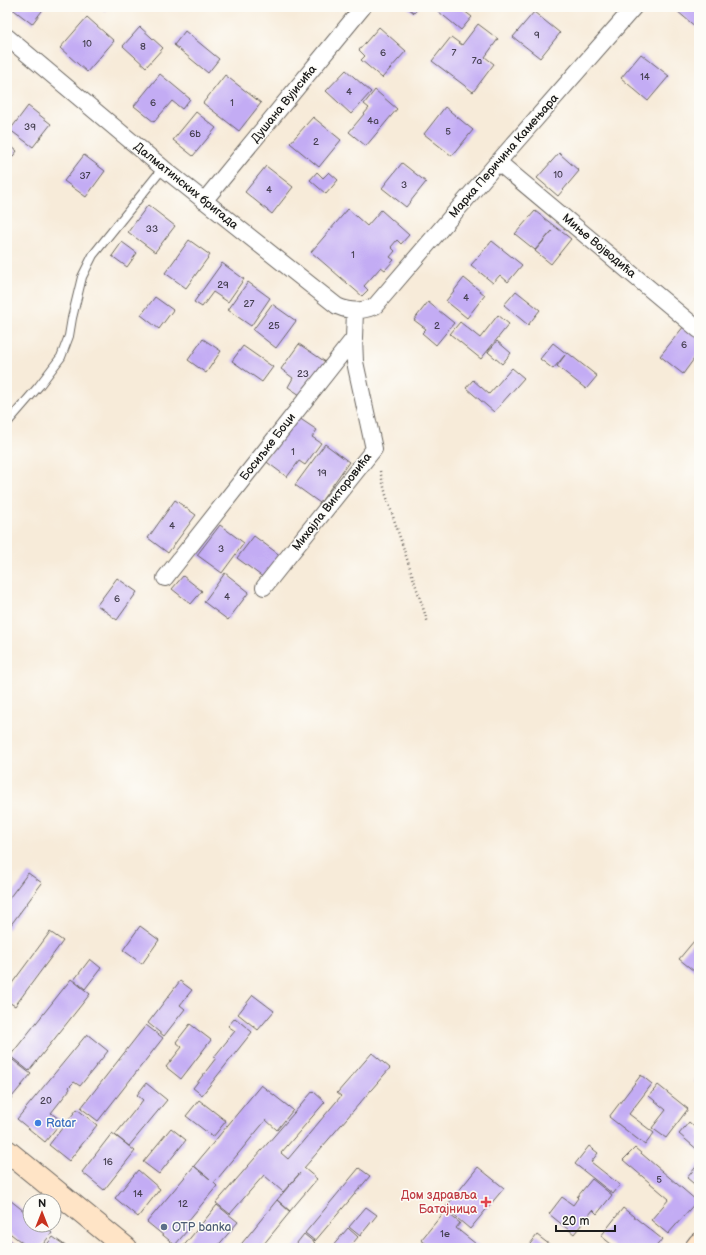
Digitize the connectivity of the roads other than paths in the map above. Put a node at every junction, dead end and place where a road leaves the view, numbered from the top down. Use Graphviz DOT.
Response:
graph roads {
  1 [pos="363,7"];
  2 [pos="634,7"];
  3 [pos="7,37"];
  4 [pos="498,162"];
  5 [pos="163,168"];
  6 [pos="204,201"];
  7 [pos="375,306"];
  8 [pos="355,310"];
  9 [pos="699,330"];
  10 [pos="354,338"];
  11 [pos="7,424"];
  12 [pos="165,578"];
  13 [pos="264,587"];
  14 [pos="7,1151"];
  15 [pos="699,1244"];
  16 [pos="116,1245"];
  17 [pos="696,1248"];
  1 -- 6 [label="street, Душана Вујисића"];
  2 -- 4 [label="street, Марка Перичина Камењара"];
  3 -- 5 [label="street, Далматинских бригада"];
  4 -- 7 [label="street, Марка Перичина Камењара"];
  4 -- 9 [label="street, Миње Војводића"];
  5 -- 6 [label="street, Далматинских бригада"];
  5 -- 11 [label="lane"];
  6 -- 8 [label="street, Далматинских бригада"];
  7 -- 8 [label="street, Далматинских бригада"];
  8 -- 10 [label="street"];
  10 -- 12 [label="street, Босиљке Боци"];
  10 -- 13 [label="street, Михајла Викторовића"];
  14 -- 16 [label="main road"];
  15 -- 17 [label="main road"];
}
